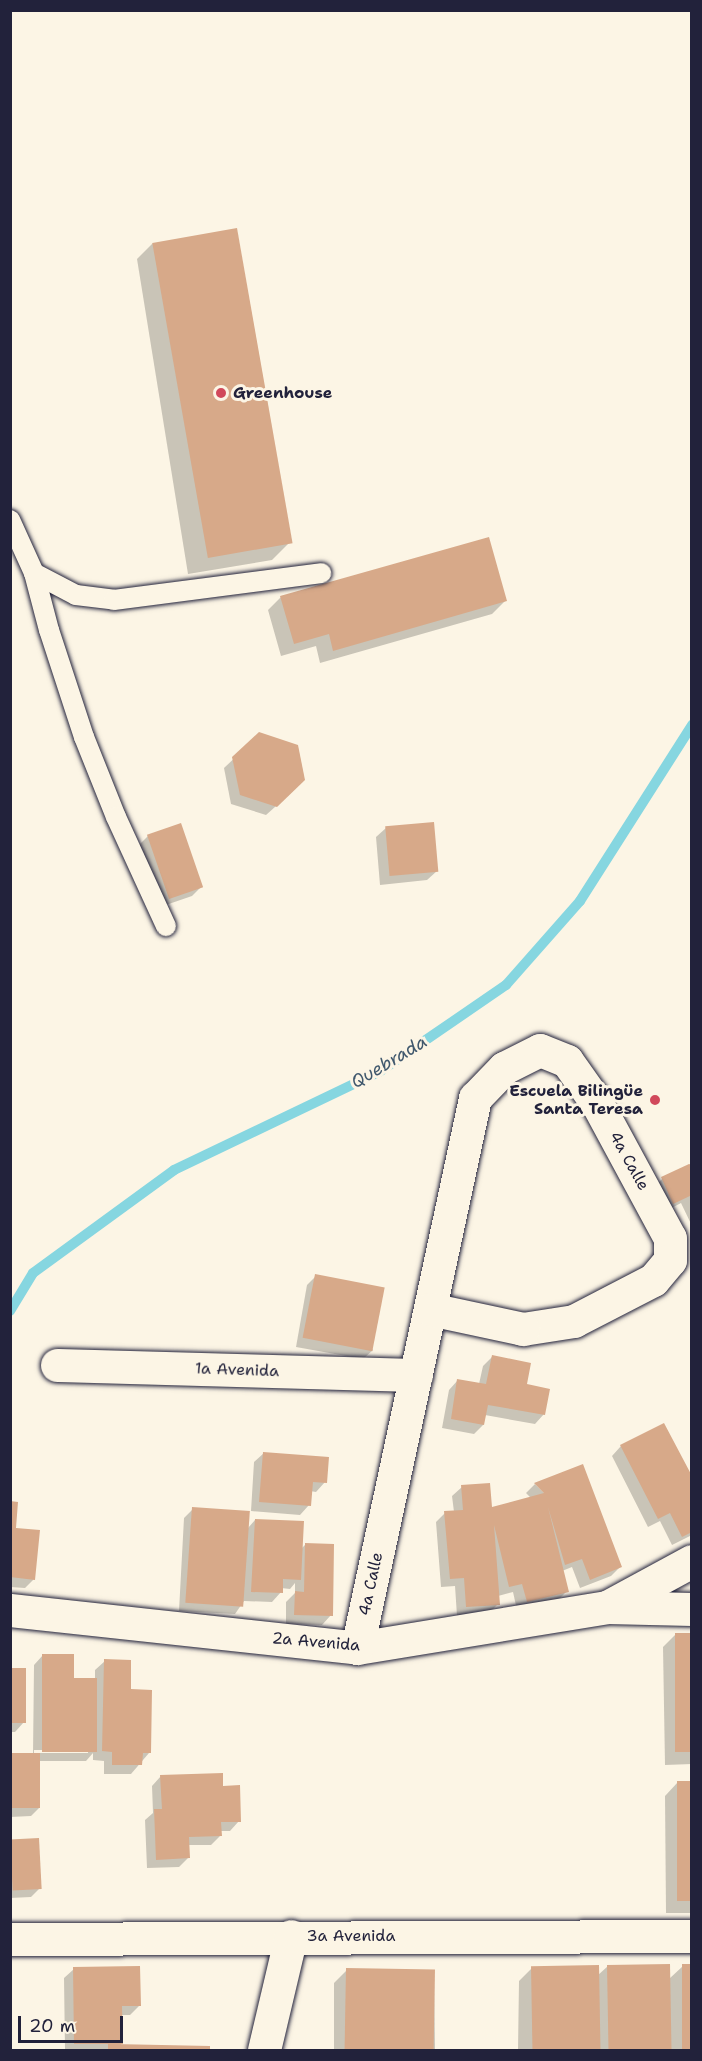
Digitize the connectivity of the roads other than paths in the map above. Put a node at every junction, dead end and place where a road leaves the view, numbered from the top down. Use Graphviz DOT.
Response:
graph roads {
  1 [pos="10,520"];
  2 [pos="34,573"];
  3 [pos="321,573"];
  4 [pos="166,926"];
  5 [pos="430,1309"];
  6 [pos="57,1365"];
  7 [pos="416,1375"];
  8 [pos="692,1561"];
  9 [pos="607,1607"];
  10 [pos="692,1609"];
  11 [pos="10,1610"];
  12 [pos="357,1648"];
  13 [pos="291,1936"];
  14 [pos="692,1936"];
  15 [pos="10,1939"];
  16 [pos="264,2050"];
  1 -- 2 [label="lane"];
  2 -- 3 [label="lane"];
  2 -- 4 [label="lane"];
  5 -- 5 [label="street, 4a Calle"];
  5 -- 7 [label="street, 4a Calle"];
  6 -- 7 [label="street, 1a Avenida"];
  7 -- 12 [label="street, 4a Calle"];
  8 -- 9 [label="street"];
  9 -- 10 [label="street, 2a Avenida"];
  9 -- 12 [label="street, 2a Avenida"];
  11 -- 12 [label="street, 2a Avenida"];
  13 -- 14 [label="street, 3a Avenida"];
  13 -- 15 [label="street, 3a Avenida"];
  13 -- 16 [label="street"];
}
